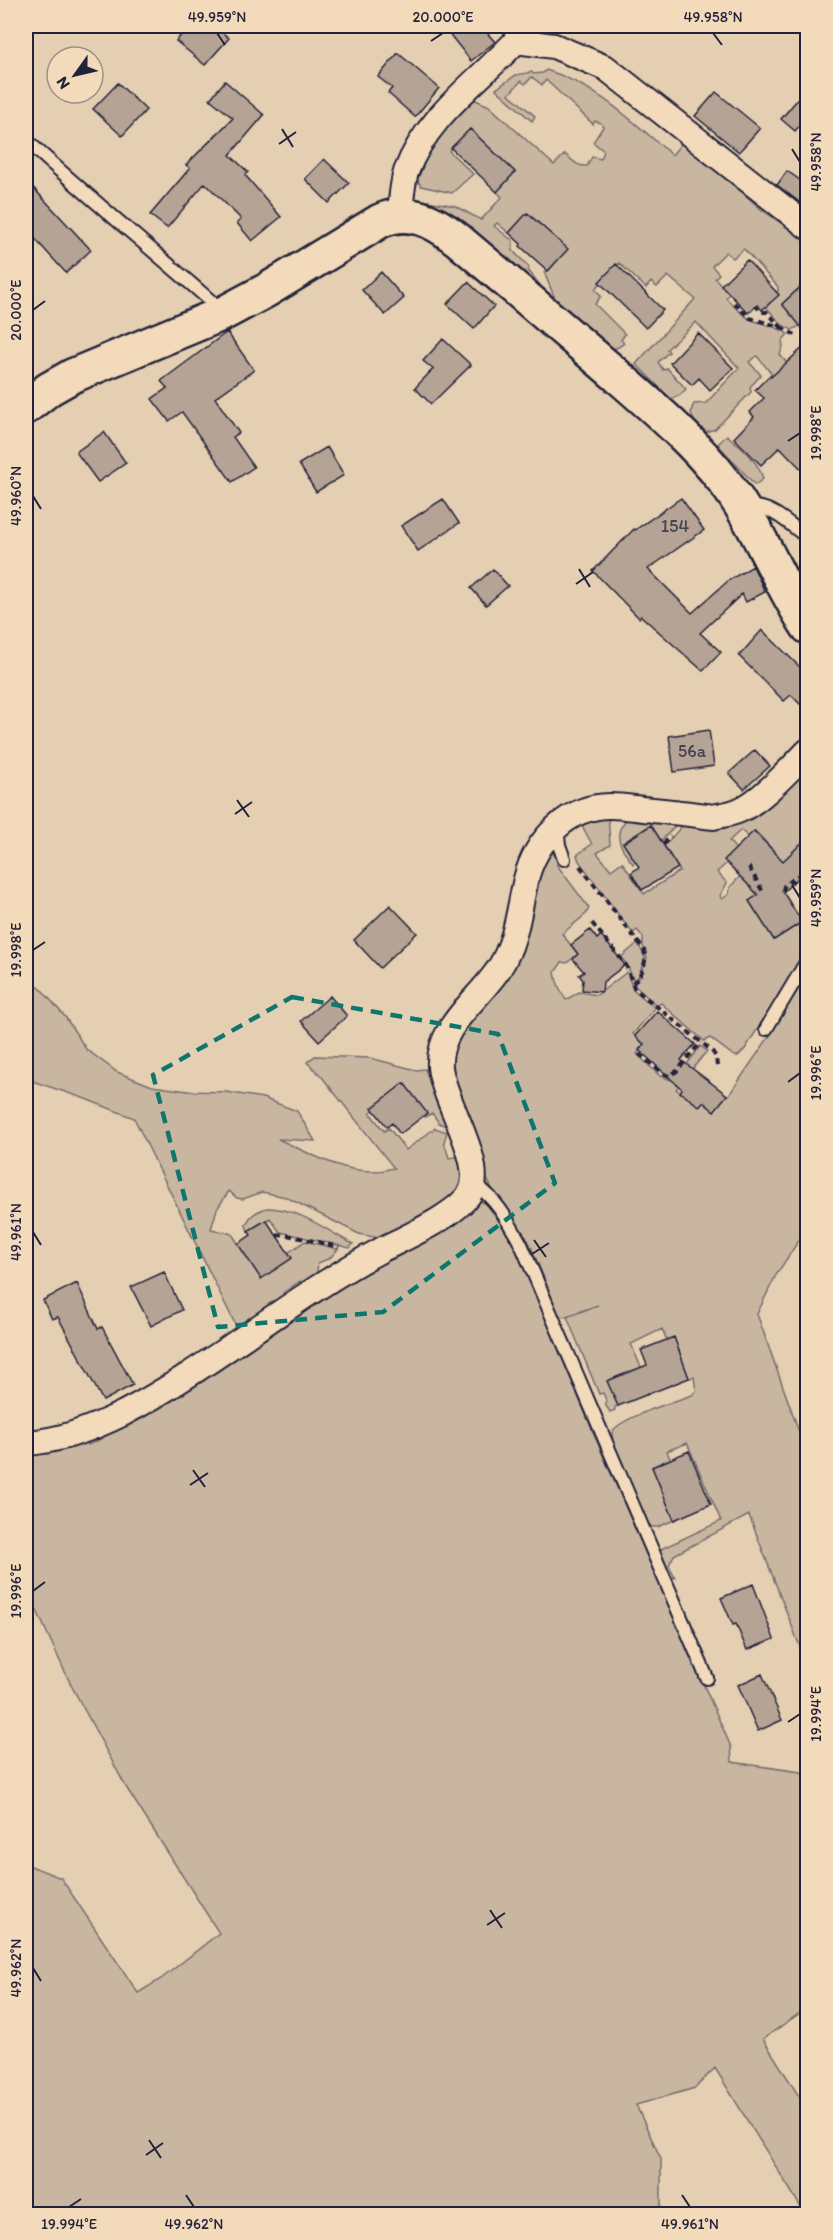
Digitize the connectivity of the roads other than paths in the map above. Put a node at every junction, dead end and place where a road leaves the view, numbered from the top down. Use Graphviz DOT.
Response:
graph roads {
  1 [pos="518,33"];
  2 [pos="26,141"];
  3 [pos="400,214"];
  4 [pos="807,227"];
  5 [pos="224,313"];
  6 [pos="26,408"];
  7 [pos="745,512"];
  8 [pos="807,538"];
  9 [pos="801,610"];
  10 [pos="807,751"];
  11 [pos="557,827"];
  12 [pos="564,859"];
  13 [pos="807,959"];
  14 [pos="766,1029"];
  15 [pos="474,1183"];
  16 [pos="26,1443"];
  17 [pos="707,1678"];
  1 -- 3 [label="street"];
  1 -- 4 [label="street"];
  2 -- 5 [label="lane"];
  3 -- 5 [label="street"];
  3 -- 7 [label="street"];
  5 -- 6 [label="street"];
  7 -- 8 [label="lane"];
  7 -- 9 [label="street"];
  10 -- 11 [label="street"];
  11 -- 12 [label="lane"];
  11 -- 15 [label="street"];
  13 -- 14 [label="lane"];
  15 -- 16 [label="street"];
  15 -- 17 [label="lane"];
}
